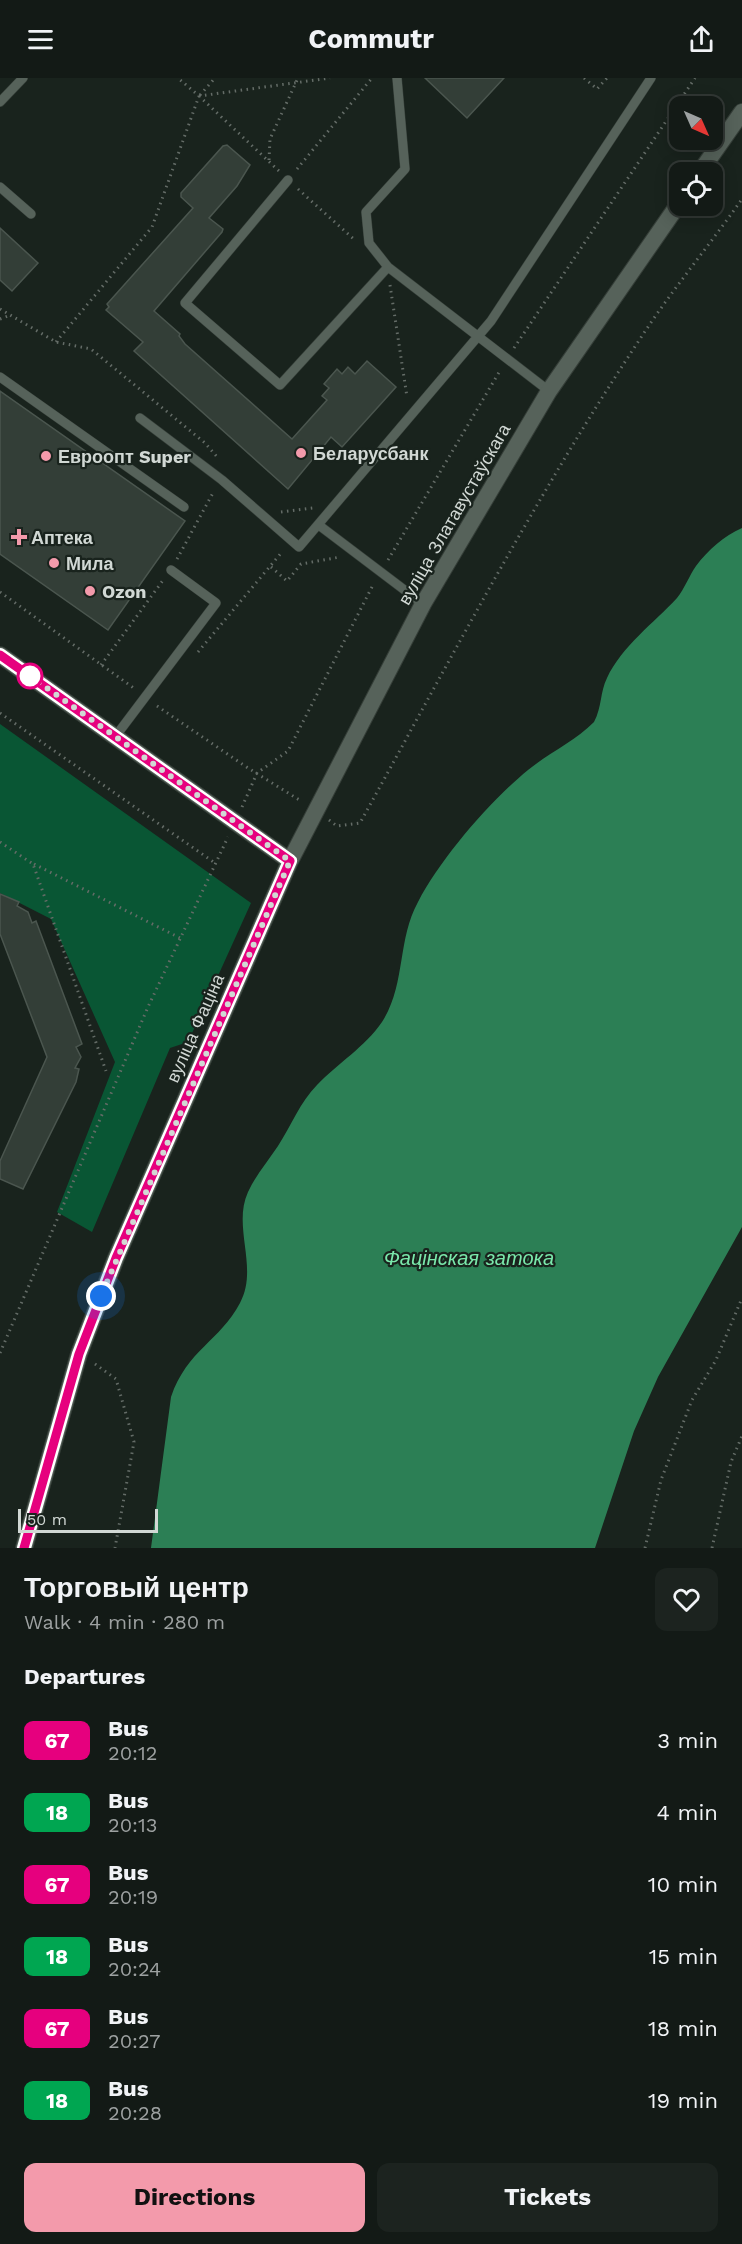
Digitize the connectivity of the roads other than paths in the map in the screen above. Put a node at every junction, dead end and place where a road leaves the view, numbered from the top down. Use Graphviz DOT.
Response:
graph roads {
  1 [pos="23,78"];
  2 [pos="397,78"];
  3 [pos="651,78"];
  4 [pos="0,102"];
  5 [pos="742,112"];
  6 [pos="707,162"];
  7 [pos="288,180"];
  8 [pos="0,187"];
  9 [pos="31,214"];
  10 [pos="670,216"];
  11 [pos="388,267"];
  12 [pos="478,335"];
  13 [pos="0,377"];
  14 [pos="549,391"];
  15 [pos="140,418"];
  16 [pos="184,507"];
  17 [pos="320,526"];
  18 [pos="171,570"];
  19 [pos="423,604"];
  20 [pos="0,655"];
  21 [pos="115,737"];
  22 [pos="290,861"];
  23 [pos="24,1548"];
  1 -- 4 [label="lane"];
  2 -- 11 [label="lane"];
  3 -- 12 [label="lane"];
  5 -- 6 [label="street"];
  7 -- 11 [label="lane"];
  8 -- 9 [label="lane"];
  10 -- 14 [label="street, вуліца Златавустаўскага"];
  11 -- 12 [label="lane"];
  12 -- 14 [label="lane"];
  12 -- 17 [label="lane"];
  13 -- 16 [label="lane"];
  14 -- 19 [label="street, вуліца Златавустаўскага"];
  15 -- 17 [label="lane"];
  17 -- 19 [label="lane"];
  18 -- 21 [label="lane"];
  19 -- 22 [label="street, вуліца Златавустаўскага"];
  20 -- 21 [label="street"];
  21 -- 22 [label="street"];
  22 -- 23 [label="street, вуліца Фаціна"];
}
